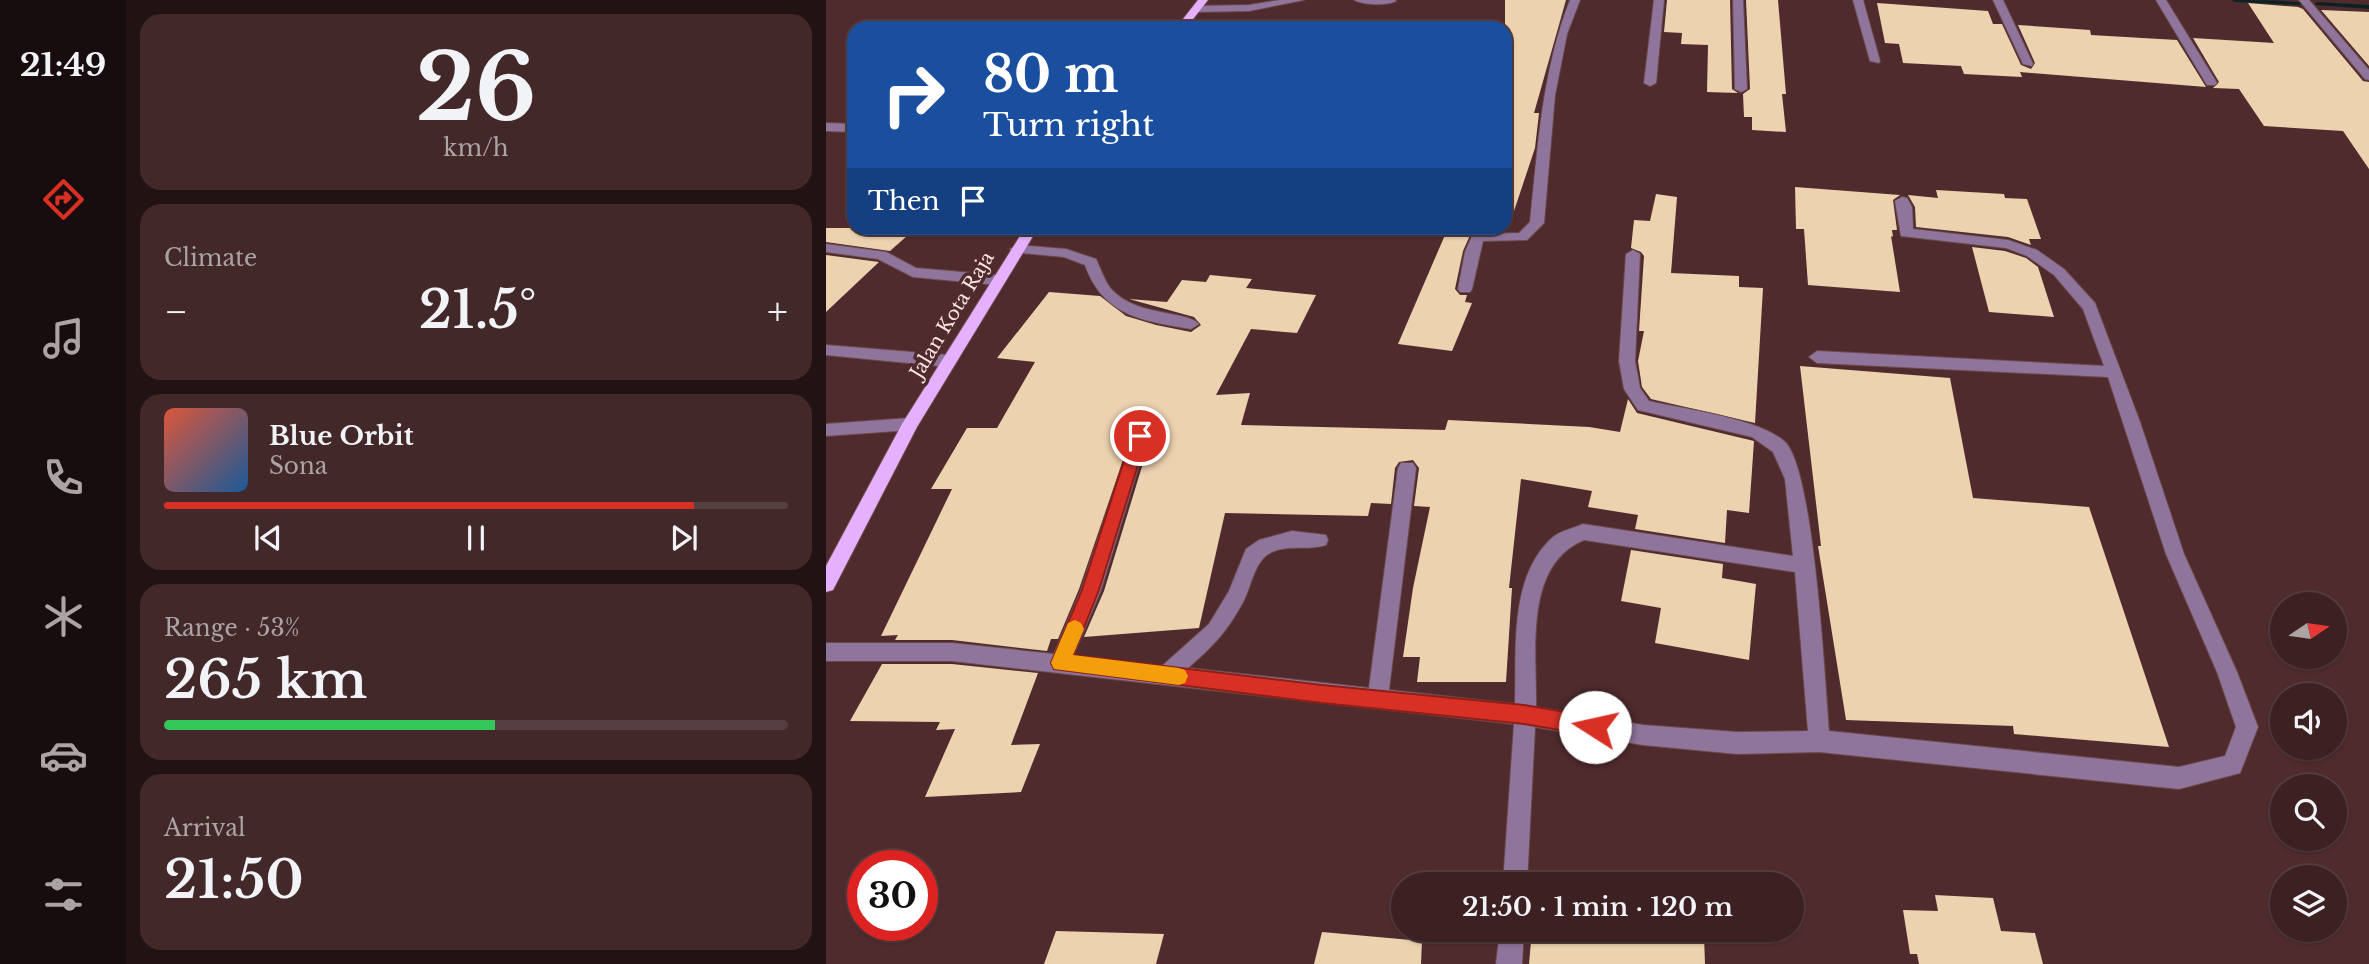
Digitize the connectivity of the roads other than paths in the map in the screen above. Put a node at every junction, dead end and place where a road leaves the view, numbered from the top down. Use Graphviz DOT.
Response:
graph roads {
  1 [pos="1299,0"];
  2 [pos="1359,0"];
  3 [pos="1575,0"];
  4 [pos="1659,0"];
  5 [pos="1738,0"];
  6 [pos="1858,0"];
  7 [pos="1998,0"];
  8 [pos="2162,0"];
  9 [pos="2304,0"];
  10 [pos="1391,1"];
  11 [pos="1200,4"];
  12 [pos="1187,21"];
  13 [pos="1875,61"];
  14 [pos="2028,64"];
  15 [pos="2369,77"];
  16 [pos="1650,82"];
  17 [pos="2211,83"];
  18 [pos="1741,89"];
  19 [pos="826,127"];
  20 [pos="847,128"];
  21 [pos="1902,201"];
  22 [pos="1026,235"];
  23 [pos="826,248"];
  24 [pos="1017,249"];
  25 [pos="1633,254"];
  26 [pos="997,280"];
  27 [pos="1465,289"];
  28 [pos="1191,324"];
  29 [pos="826,350"];
  30 [pos="1817,358"];
  31 [pos="948,361"];
  32 [pos="2113,372"];
  33 [pos="910,424"];
  34 [pos="826,430"];
  35 [pos="1140,436"];
  36 [pos="1407,468"];
  37 [pos="1319,540"];
  38 [pos="1804,565"];
  39 [pos="826,584"];
  40 [pos="826,652"];
  41 [pos="1060,663"];
  42 [pos="1166,675"];
  43 [pos="1378,699"];
  44 [pos="1524,715"];
  45 [pos="1819,741"];
  46 [pos="1516,872"];
  47 [pos="1511,942"];
  48 [pos="1509,964"];
  1 -- 11 [label="street"];
  2 -- 10 [label="street"];
  3 -- 27 [label="street"];
  4 -- 16 [label="street"];
  5 -- 18 [label="street"];
  6 -- 13 [label="street"];
  7 -- 14 [label="street"];
  8 -- 17 [label="street"];
  9 -- 15 [label="street"];
  11 -- 12 [label="main road"];
  19 -- 20 [label="street"];
  21 -- 32 [label="street"];
  22 -- 24 [label="main road, Jalan Kota Raja"];
  23 -- 26 [label="street"];
  24 -- 26 [label="main road, Jalan Kota Raja"];
  24 -- 28 [label="street"];
  25 -- 38 [label="street"];
  26 -- 31 [label="main road, Jalan Kota Raja"];
  29 -- 31 [label="street"];
  30 -- 32 [label="street"];
  31 -- 33 [label="main road, Jalan Kota Raja"];
  32 -- 45 [label="street"];
  33 -- 34 [label="street"];
  33 -- 39 [label="main road, Jalan Kota Raja"];
  35 -- 41 [label="street"];
  36 -- 43 [label="street"];
  37 -- 42 [label="street"];
  38 -- 44 [label="street"];
  38 -- 45 [label="street"];
  40 -- 41 [label="street"];
  41 -- 42 [label="street"];
  42 -- 43 [label="street"];
  43 -- 44 [label="street"];
  44 -- 45 [label="street"];
  44 -- 46 [label="street"];
  47 -- 48 [label="street"];
}
